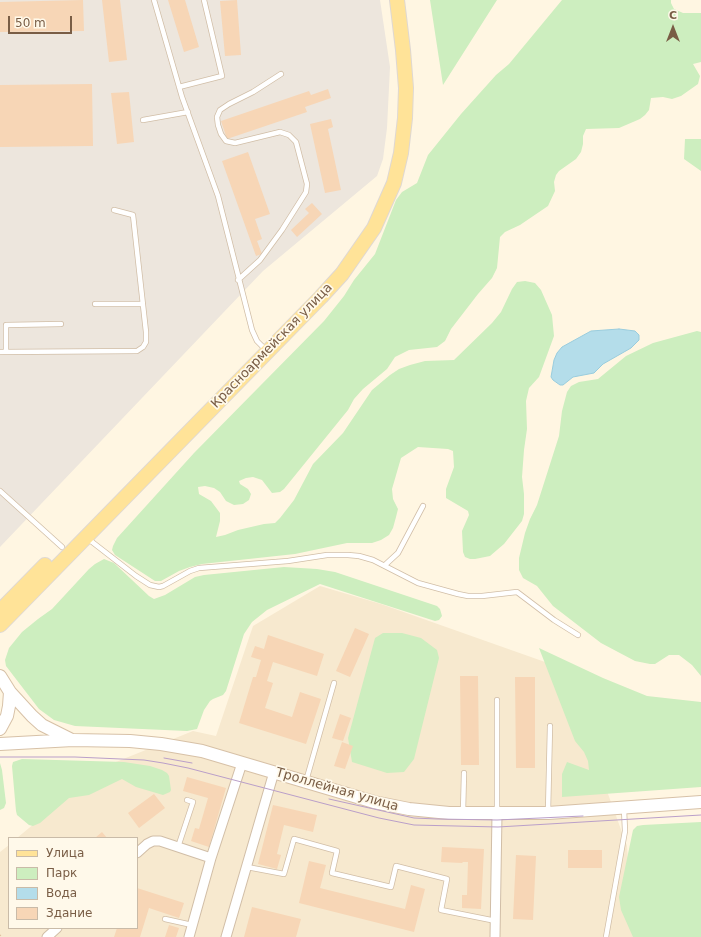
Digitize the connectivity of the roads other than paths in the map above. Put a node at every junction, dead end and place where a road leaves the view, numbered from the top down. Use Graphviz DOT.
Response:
graph roads {
  1 [pos="154,0"];
  2 [pos="204,0"];
  3 [pos="387,0"];
  4 [pos="397,0"];
  5 [pos="281,74"];
  6 [pos="179,87"];
  7 [pos="188,112"];
  8 [pos="143,120"];
  9 [pos="114,210"];
  10 [pos="238,280"];
  11 [pos="94,304"];
  12 [pos="143,304"];
  13 [pos="61,324"];
  14 [pos="264,348"];
  15 [pos="0,352"];
  16 [pos="6,352"];
  17 [pos="0,491"];
  18 [pos="423,506"];
  19 [pos="85,537"];
  20 [pos="67,547"];
  21 [pos="385,566"];
  22 [pos="0,611"];
  23 [pos="0,626"];
  24 [pos="578,636"];
  25 [pos="334,683"];
  26 [pos="4,684"];
  27 [pos="497,700"];
  28 [pos="550,726"];
  29 [pos="0,729"];
  30 [pos="73,740"];
  31 [pos="0,744"];
  32 [pos="242,763"];
  33 [pos="274,772"];
  34 [pos="464,773"];
  35 [pos="306,781"];
  36 [pos="187,800"];
  37 [pos="701,802"];
  38 [pos="624,809"];
  39 [pos="548,813"];
  40 [pos="463,814"];
  41 [pos="497,814"];
  42 [pos="178,847"];
  43 [pos="138,852"];
  44 [pos="211,858"];
  45 [pos="247,867"];
  46 [pos="165,919"];
  47 [pos="496,921"];
  48 [pos="192,925"];
  49 [pos="56,929"];
  50 [pos="47,937"];
  51 [pos="189,937"];
  52 [pos="226,937"];
  53 [pos="495,937"];
  54 [pos="606,937"];
  1 -- 6 [label="lane"];
  2 -- 6 [label="lane"];
  3 -- 14 [label="main road, Красноармейская улица"];
  4 -- 14 [label="main road, Красноармейская улица"];
  5 -- 10 [label="lane"];
  6 -- 7 [label="lane"];
  7 -- 8 [label="lane"];
  7 -- 10 [label="lane"];
  9 -- 12 [label="lane"];
  10 -- 14 [label="lane"];
  11 -- 12 [label="lane"];
  12 -- 16 [label="lane"];
  13 -- 16 [label="lane"];
  14 -- 19 [label="main road, Красноармейская улица"];
  14 -- 20 [label="main road, Красноармейская улица"];
  15 -- 16 [label="lane"];
  17 -- 20 [label="lane"];
  18 -- 21 [label="lane"];
  19 -- 20 [label="main road, Красноармейская улица"];
  19 -- 21 [label="lane"];
  20 -- 22 [label="main road, Красноармейская улица"];
  20 -- 23 [label="main road, Красноармейская улица"];
  21 -- 24 [label="lane"];
  25 -- 35 [label="lane"];
  26 -- 29 [label="street"];
  26 -- 30 [label="street"];
  27 -- 41 [label="lane"];
  28 -- 39 [label="lane"];
  30 -- 31 [label="street, Троллейная улица"];
  30 -- 32 [label="street, Троллейная улица"];
  32 -- 33 [label="street, Троллейная улица"];
  32 -- 44 [label="street"];
  33 -- 35 [label="street, Троллейная улица"];
  33 -- 45 [label="street"];
  34 -- 40 [label="lane"];
  35 -- 40 [label="street, Троллейная улица"];
  36 -- 42 [label="lane"];
  37 -- 38 [label="street, Троллейная улица"];
  38 -- 39 [label="street, Троллейная улица"];
  38 -- 54 [label="lane"];
  39 -- 41 [label="street, Троллейная улица"];
  40 -- 41 [label="street, Троллейная улица"];
  41 -- 47 [label="street"];
  42 -- 43 [label="street"];
  42 -- 44 [label="street"];
  44 -- 48 [label="street"];
  45 -- 47 [label="lane"];
  45 -- 52 [label="street"];
  46 -- 48 [label="lane"];
  47 -- 53 [label="street"];
  48 -- 51 [label="street"];
  49 -- 50 [label="street"];
}
